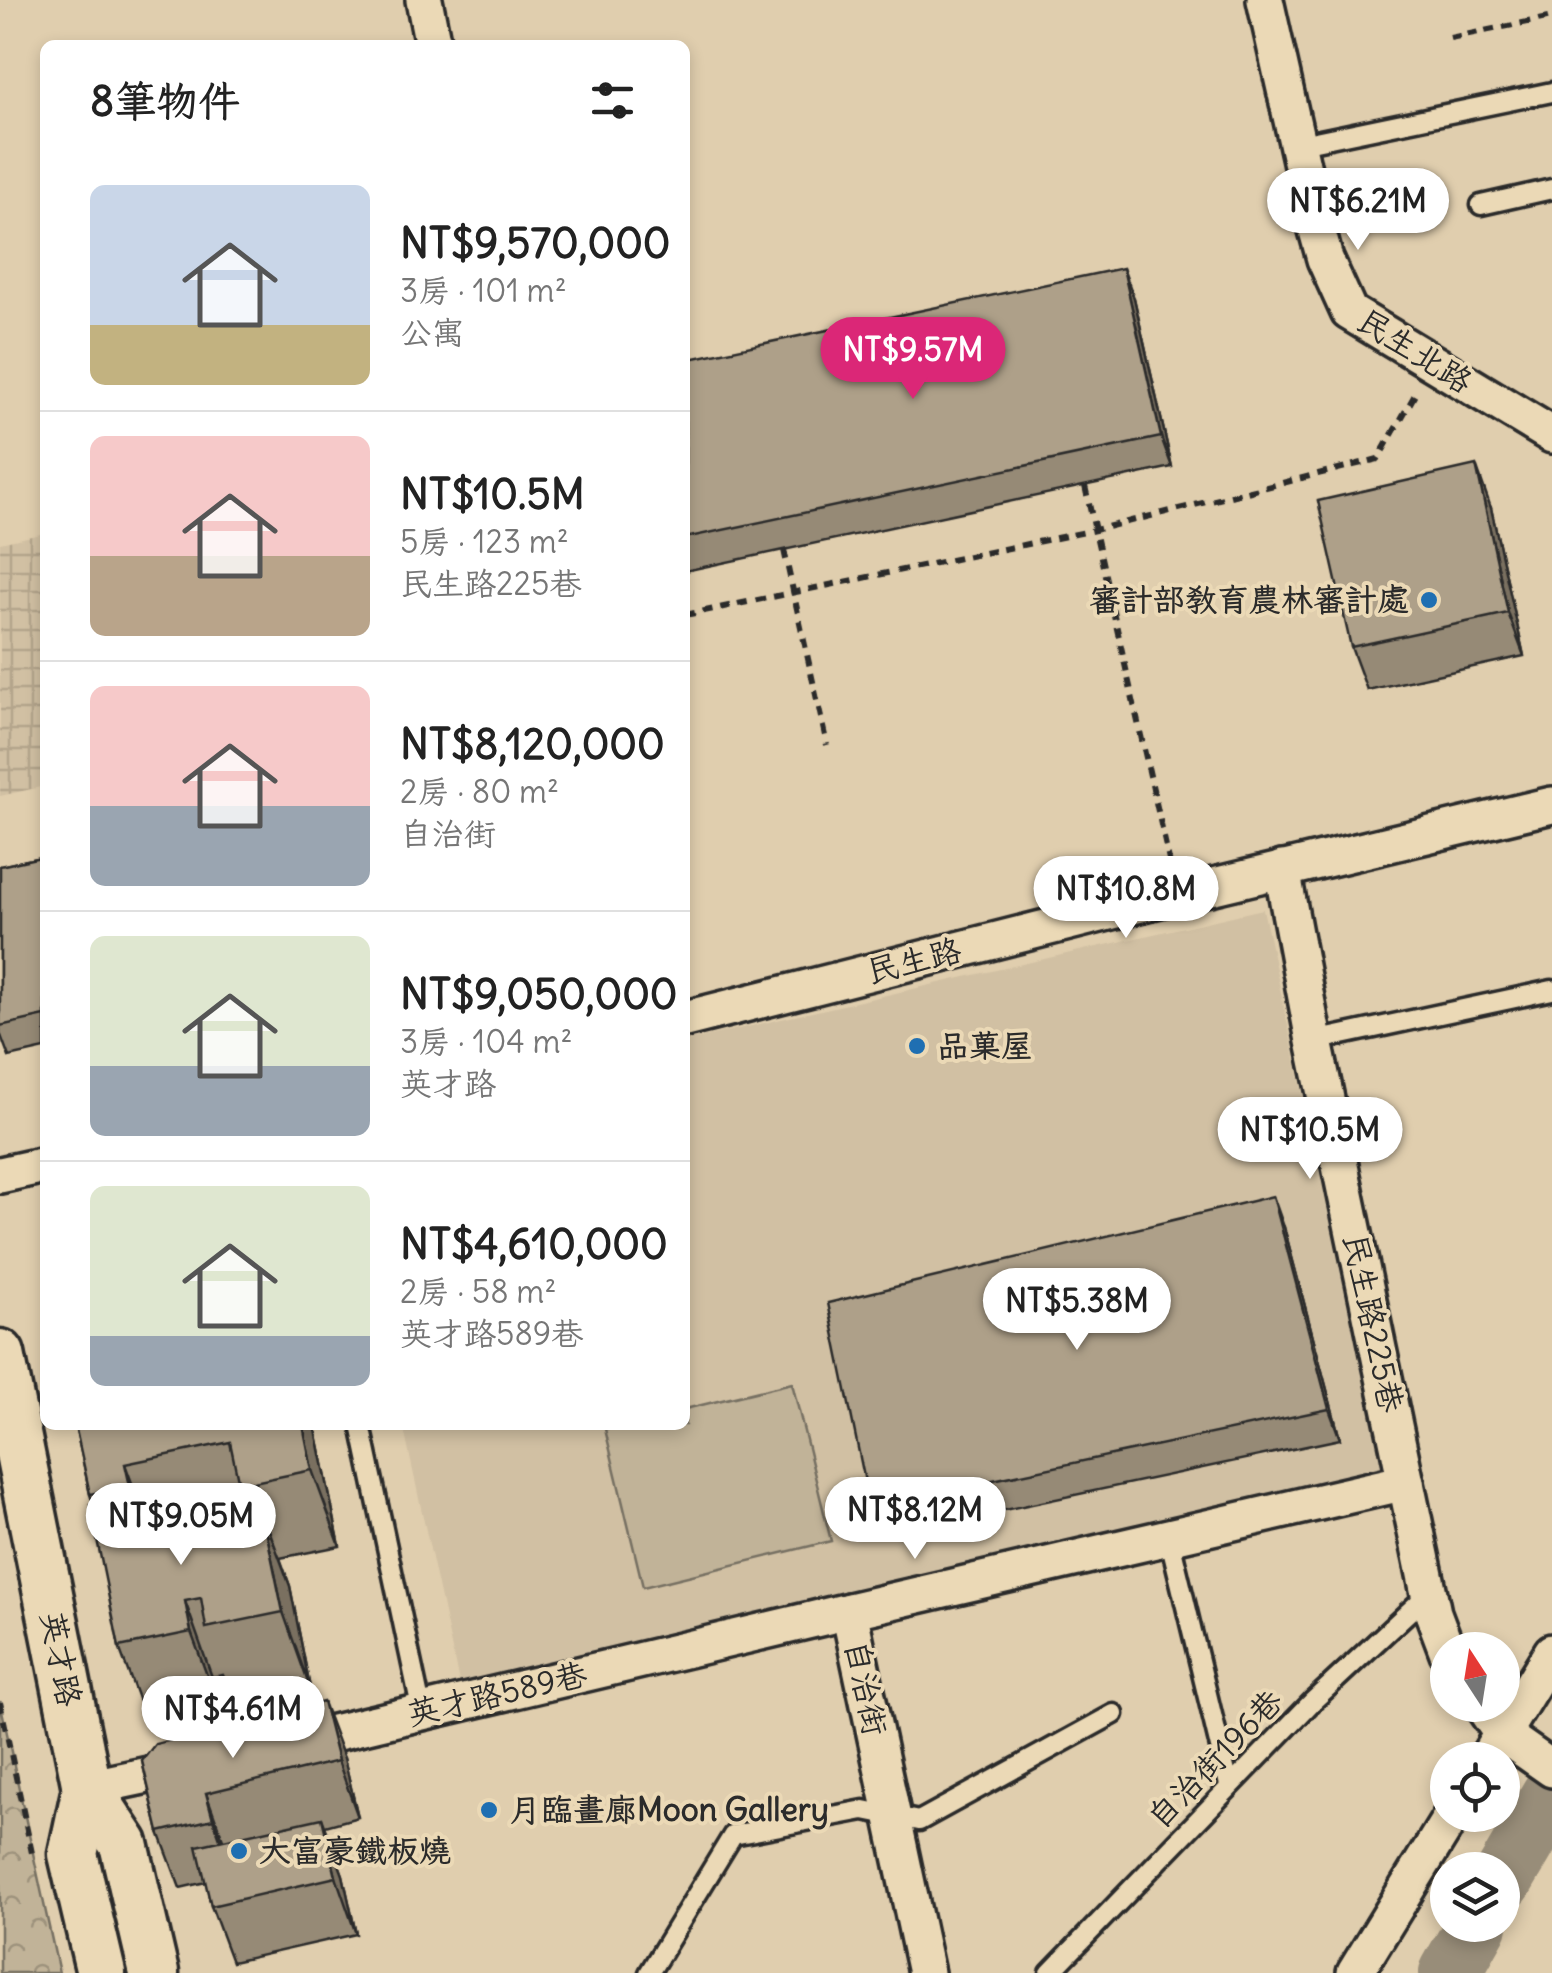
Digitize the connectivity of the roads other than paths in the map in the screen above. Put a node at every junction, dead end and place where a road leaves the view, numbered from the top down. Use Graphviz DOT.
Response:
graph roads {
  1 [pos="424,0"];
  2 [pos="1265,0"];
  3 [pos="432,40"];
  4 [pos="1552,92"];
  5 [pos="1296,146"];
  6 [pos="1552,189"];
  7 [pos="1481,205"];
  8 [pos="1552,435"];
  9 [pos="1552,805"];
  10 [pos="1282,869"];
  11 [pos="1552,990"];
  12 [pos="690,1018"];
  13 [pos="1314,1041"];
  14 [pos="40,1166"];
  15 [pos="0,1175"];
  16 [pos="0,1354"];
  17 [pos="361,1430"];
  18 [pos="1406,1482"];
  19 [pos="1169,1536"];
  20 [pos="1429,1593"];
  21 [pos="849,1611"];
  22 [pos="1441,1632"];
  23 [pos="1552,1652"];
  24 [pos="422,1712"];
  25 [pos="1114,1714"];
  26 [pos="1497,1742"];
  27 [pos="266,1749"];
  28 [pos="1520,1757"];
  29 [pos="228,1758"];
  30 [pos="1548,1767"];
  31 [pos="1229,1785"];
  32 [pos="87,1788"];
  33 [pos="892,1814"];
  34 [pos="1442,1832"];
  35 [pos="101,1973"];
  36 [pos="154,1973"];
  37 [pos="650,1973"];
  38 [pos="926,1973"];
  39 [pos="1050,1973"];
  40 [pos="1355,1973"];
  1 -- 3 [label="street"];
  2 -- 5 [label="street, 民生北路"];
  4 -- 5 [label="lane"];
  5 -- 8 [label="street, 民生北路"];
  6 -- 7 [label="lane"];
  9 -- 10 [label="street, 民生路"];
  10 -- 12 [label="street, 民生路"];
  10 -- 13 [label="street, 民生路225巷"];
  11 -- 13 [label="lane"];
  13 -- 18 [label="street, 民生路225巷"];
  14 -- 15 [label="street"];
  16 -- 32 [label="main road, 英才路"];
  17 -- 24 [label="lane"];
  18 -- 19 [label="street, 自治街"];
  18 -- 20 [label="street, 民生路225巷"];
  19 -- 21 [label="street, 自治街"];
  19 -- 31 [label="lane"];
  20 -- 22 [label="street, 民生路225巷"];
  20 -- 31 [label="lane, 自治街196巷"];
  21 -- 24 [label="street, 英才路589巷"];
  21 -- 33 [label="street, 自治街"];
  23 -- 26 [label="street"];
  24 -- 27 [label="street, 英才路589巷"];
  25 -- 33 [label="lane"];
  28 -- 30 [label="street"];
  29 -- 32 [label="street"];
  31 -- 39 [label="lane, 自治街196巷"];
  32 -- 35 [label="main road, 英才路"];
  32 -- 36 [label="main road, 英才路"];
  33 -- 37 [label="lane"];
  33 -- 38 [label="street, 自治街"];
  34 -- 40 [label="street"];
}
